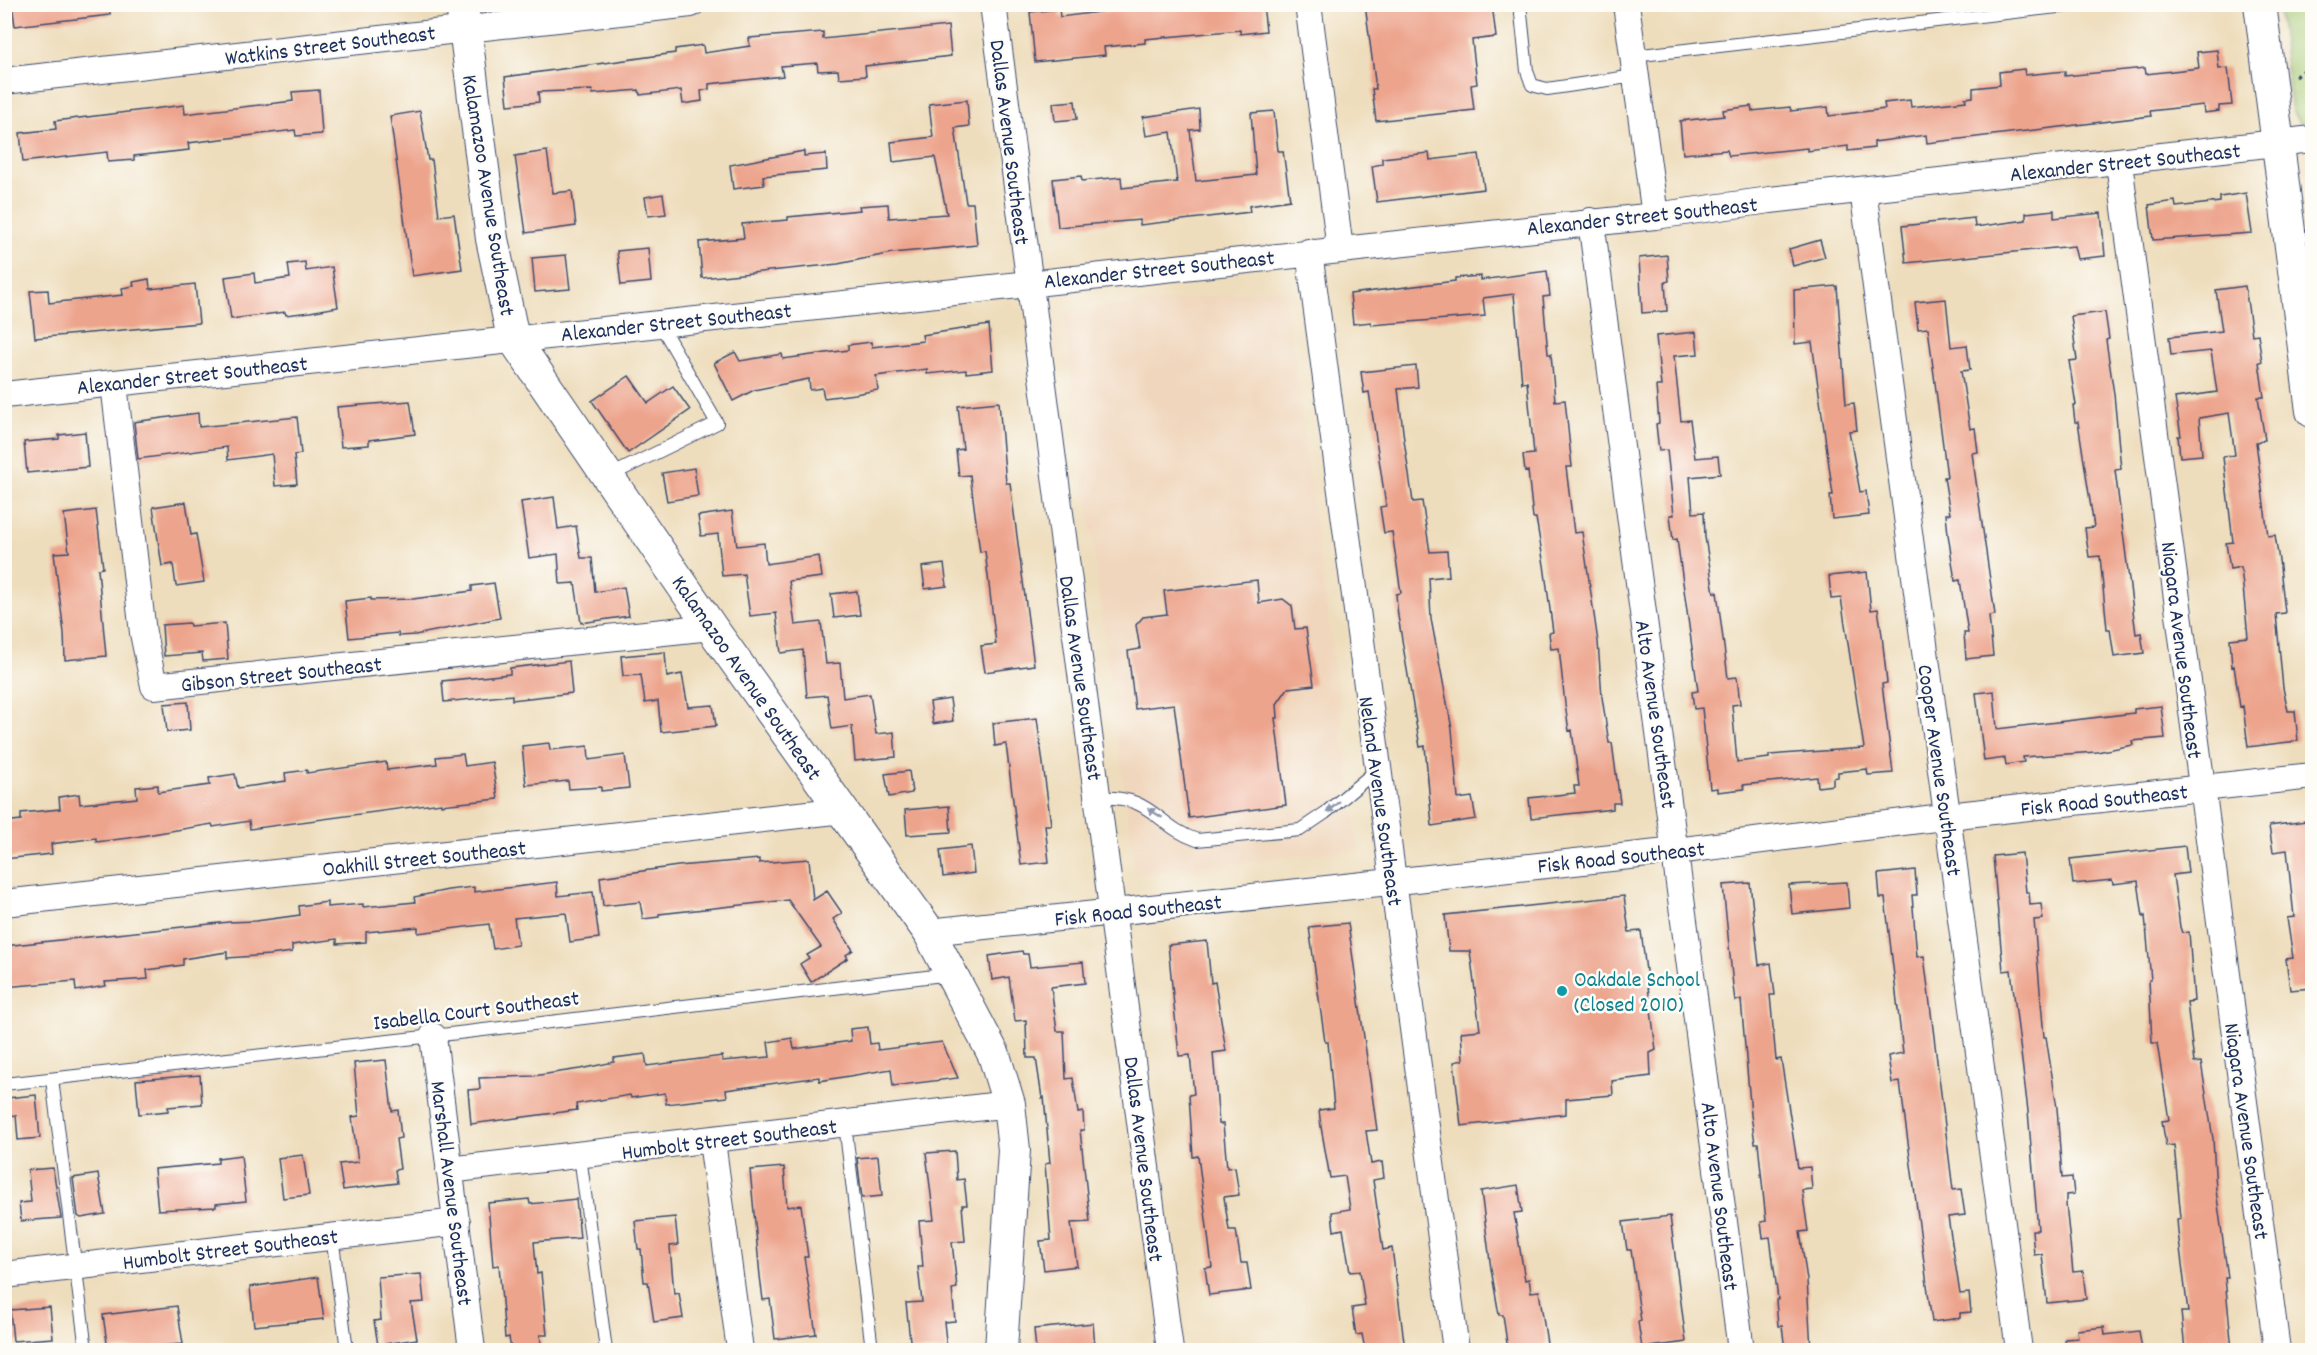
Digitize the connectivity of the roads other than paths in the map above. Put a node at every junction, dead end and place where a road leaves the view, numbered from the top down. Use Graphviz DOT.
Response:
graph roads {
  1 [pos="691,4"];
  2 [pos="993,4"];
  3 [pos="1308,4"];
  4 [pos="1520,4"];
  5 [pos="1626,4"];
  6 [pos="2084,4"];
  7 [pos="2260,4"];
  8 [pos="463,16"];
  9 [pos="1634,66"];
  10 [pos="4,81"];
  11 [pos="2313,139"];
  12 [pos="2277,144"];
  13 [pos="2119,163"];
  14 [pos="1863,190"];
  15 [pos="1655,216"];
  16 [pos="1591,220"];
  17 [pos="1340,249"];
  18 [pos="1309,252"];
  19 [pos="1029,281"];
  20 [pos="659,322"];
  21 [pos="513,338"];
  22 [pos="114,384"];
  23 [pos="4,394"];
  24 [pos="2313,411"];
  25 [pos="608,476"];
  26 [pos="711,627"];
  27 [pos="1378,769"];
  28 [pos="2313,776"];
  29 [pos="2201,789"];
  30 [pos="1098,798"];
  31 [pos="844,810"];
  32 [pos="1947,816"];
  33 [pos="1676,851"];
  34 [pos="1393,881"];
  35 [pos="4,903"];
  36 [pos="1113,911"];
  37 [pos="929,932"];
  38 [pos="952,973"];
  39 [pos="433,1036"];
  40 [pos="52,1079"];
  41 [pos="4,1084"];
  42 [pos="1009,1104"];
  43 [pos="845,1124"];
  44 [pos="712,1141"];
  45 [pos="580,1156"];
  46 [pos="449,1170"];
  47 [pos="457,1222"];
  48 [pos="332,1236"];
  49 [pos="76,1266"];
  50 [pos="4,1275"];
  51 [pos="86,1350"];
  52 [pos="347,1350"];
  53 [pos="472,1350"];
  54 [pos="606,1350"];
  55 [pos="740,1350"];
  56 [pos="872,1350"];
  57 [pos="1001,1350"];
  58 [pos="1170,1350"];
  59 [pos="1456,1350"];
  60 [pos="1741,1350"];
  61 [pos="2019,1350"];
  62 [pos="2277,1350"];
  1 -- 8 [label="street, Watkins Street Southeast"];
  2 -- 19 [label="street, Dallas Avenue Southeast"];
  3 -- 17 [label="street"];
  4 -- 9 [label="lane"];
  5 -- 9 [label="street"];
  6 -- 9 [label="lane"];
  7 -- 12 [label="street"];
  8 -- 10 [label="street, Watkins Street Southeast"];
  8 -- 21 [label="street, Kalamazoo Avenue Southeast"];
  9 -- 15 [label="street"];
  11 -- 12 [label="street, Alexander Street Southeast"];
  12 -- 13 [label="street, Alexander Street Southeast"];
  12 -- 24 [label="street"];
  13 -- 14 [label="street, Alexander Street Southeast"];
  13 -- 29 [label="street, Niagara Avenue Southeast"];
  14 -- 15 [label="street, Alexander Street Southeast"];
  14 -- 32 [label="street, Cooper Avenue Southeast"];
  15 -- 16 [label="street, Alexander Street Southeast"];
  16 -- 17 [label="street, Alexander Street Southeast"];
  16 -- 33 [label="street, Alto Avenue Southeast"];
  17 -- 18 [label="street, Alexander Street Southeast"];
  18 -- 19 [label="street, Alexander Street Southeast"];
  18 -- 27 [label="street, Neland Avenue Southeast"];
  19 -- 20 [label="street, Alexander Street Southeast"];
  19 -- 30 [label="street, Dallas Avenue Southeast"];
  20 -- 21 [label="street, Alexander Street Southeast"];
  20 -- 25 [label="lane"];
  21 -- 22 [label="street, Alexander Street Southeast"];
  21 -- 25 [label="street, Kalamazoo Avenue Southeast"];
  22 -- 23 [label="street, Alexander Street Southeast"];
  22 -- 26 [label="street, Gibson Street Southeast"];
  25 -- 26 [label="street, Kalamazoo Avenue Southeast"];
  26 -- 31 [label="street, Kalamazoo Avenue Southeast"];
  27 -- 30 [label="lane, one-way"];
  27 -- 34 [label="street, Neland Avenue Southeast"];
  28 -- 29 [label="street, Fisk Road Southeast"];
  29 -- 32 [label="street, Fisk Road Southeast"];
  29 -- 62 [label="street, Niagara Avenue Southeast"];
  30 -- 36 [label="street, Dallas Avenue Southeast"];
  31 -- 35 [label="street, Oakhill Street Southeast"];
  31 -- 37 [label="street, Kalamazoo Avenue Southeast"];
  32 -- 33 [label="street, Fisk Road Southeast"];
  32 -- 61 [label="street, Cooper Avenue Southeast"];
  33 -- 34 [label="street, Fisk Road Southeast"];
  33 -- 60 [label="street, Alto Avenue Southeast"];
  34 -- 36 [label="street, Fisk Road Southeast"];
  34 -- 59 [label="street, Neland Avenue Southeast"];
  36 -- 37 [label="street, Fisk Road Southeast"];
  36 -- 58 [label="street, Dallas Avenue Southeast"];
  37 -- 38 [label="street, Kalamazoo Avenue Southeast"];
  38 -- 39 [label="lane, Isabella Court Southeast"];
  38 -- 42 [label="street, Kalamazoo Avenue Southeast"];
  39 -- 40 [label="lane, Isabella Court Southeast"];
  39 -- 46 [label="street, Marshall Avenue Southeast"];
  40 -- 41 [label="lane, Isabella Court Southeast"];
  40 -- 49 [label="lane"];
  42 -- 43 [label="street, Humbolt Street Southeast"];
  42 -- 57 [label="street, Kalamazoo Avenue Southeast"];
  43 -- 44 [label="street, Humbolt Street Southeast"];
  43 -- 56 [label="lane"];
  44 -- 45 [label="street, Humbolt Street Southeast"];
  44 -- 55 [label="street"];
  45 -- 46 [label="street, Humbolt Street Southeast"];
  45 -- 54 [label="lane"];
  46 -- 47 [label="street, Marshall Avenue Southeast"];
  47 -- 48 [label="street, Humbolt Street Southeast"];
  47 -- 53 [label="street, Marshall Avenue Southeast"];
  48 -- 49 [label="street, Humbolt Street Southeast"];
  48 -- 52 [label="lane"];
  49 -- 50 [label="street, Humbolt Street Southeast"];
  49 -- 51 [label="lane"];
}
